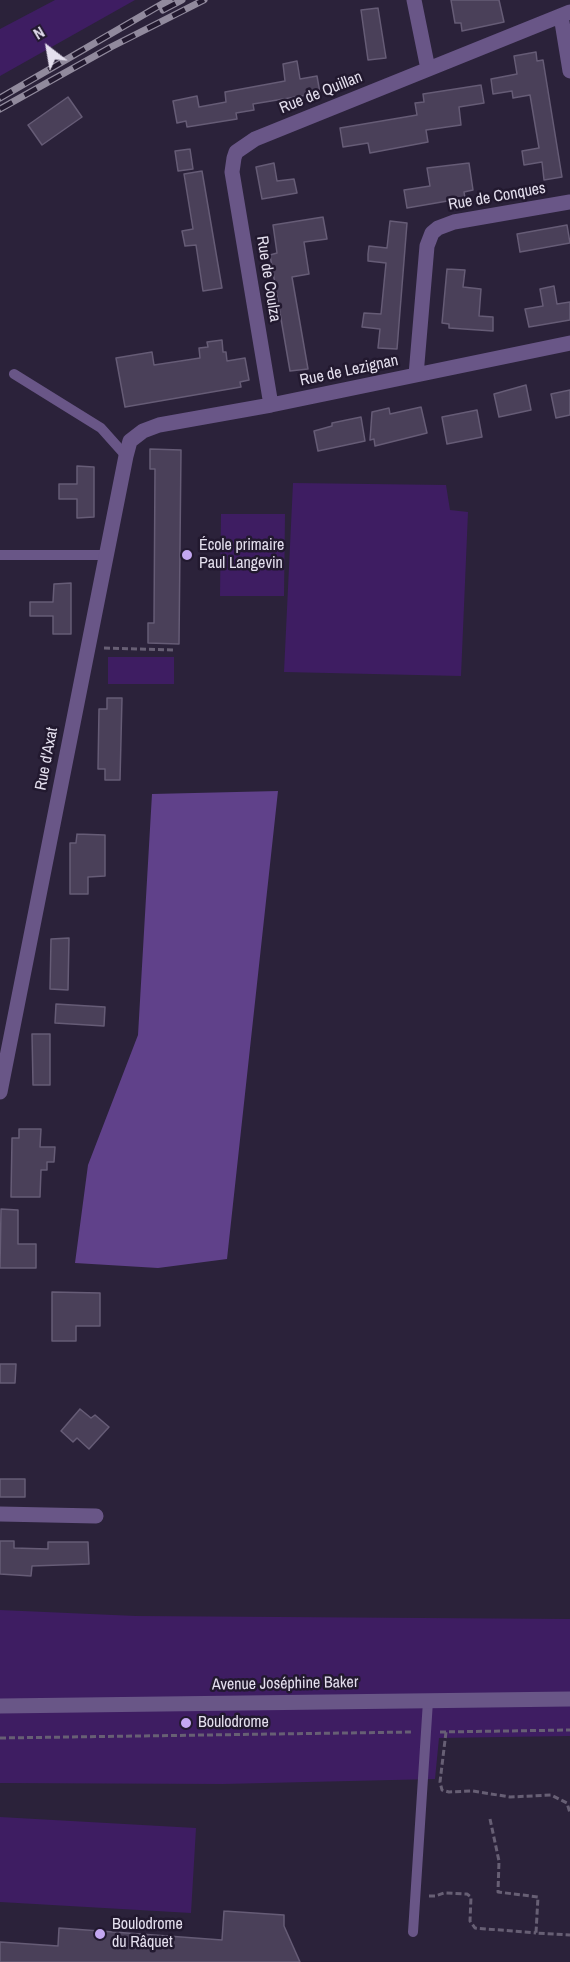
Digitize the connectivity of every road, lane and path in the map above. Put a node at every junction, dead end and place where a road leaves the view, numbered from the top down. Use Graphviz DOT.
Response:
graph roads {
  1 [pos="414,0"];
  2 [pos="566,14"];
  3 [pos="428,69"];
  4 [pos="570,71"];
  5 [pos="234,158"];
  6 [pos="570,202"];
  7 [pos="570,343"];
  8 [pos="14,374"];
  9 [pos="416,375"];
  10 [pos="271,405"];
  11 [pos="136,436"];
  12 [pos="126,456"];
  13 [pos="0,555"];
  14 [pos="107,555"];
  15 [pos="87,647"];
  16 [pos="174,650"];
  17 [pos="0,1092"];
  18 [pos="0,1514"];
  19 [pos="96,1515"];
  20 [pos="570,1699"];
  21 [pos="428,1701"];
  22 [pos="0,1706"];
  23 [pos="570,1730"];
  24 [pos="427,1732"];
  25 [pos="446,1732"];
  26 [pos="0,1738"];
  27 [pos="570,1813"];
  28 [pos="489,1819"];
  29 [pos="415,1896"];
  30 [pos="413,1932"];
  31 [pos="536,1933"];
  32 [pos="570,1935"];
  1 -- 3 [label="street"];
  2 -- 3 [label="street, Rue de Quillan"];
  2 -- 4 [label="street"];
  3 -- 5 [label="street, Rue de Quillan"];
  5 -- 10 [label="street, Rue de Coulza"];
  6 -- 9 [label="street, Rue de Conques"];
  7 -- 9 [label="street, Rue de Lezignan"];
  8 -- 12 [label="lane"];
  9 -- 10 [label="street, Rue de Lezignan"];
  10 -- 11 [label="street, Rue de Lezignan"];
  11 -- 12 [label="street, Rue d'Axat"];
  12 -- 14 [label="street, Rue d'Axat"];
  13 -- 14 [label="lane"];
  14 -- 15 [label="street, Rue d'Axat"];
  15 -- 16 [label="path"];
  15 -- 17 [label="street, Rue d'Axat"];
  18 -- 19 [label="street"];
  20 -- 21 [label="street, Avenue Joséphine Baker"];
  21 -- 22 [label="street, Avenue Joséphine Baker"];
  21 -- 24 [label="lane"];
  23 -- 25 [label="path"];
  24 -- 25 [label="path"];
  24 -- 26 [label="path"];
  24 -- 29 [label="lane"];
  25 -- 27 [label="path"];
  28 -- 31 [label="path"];
  29 -- 30 [label="lane"];
  29 -- 31 [label="path"];
  31 -- 32 [label="path"];
}
